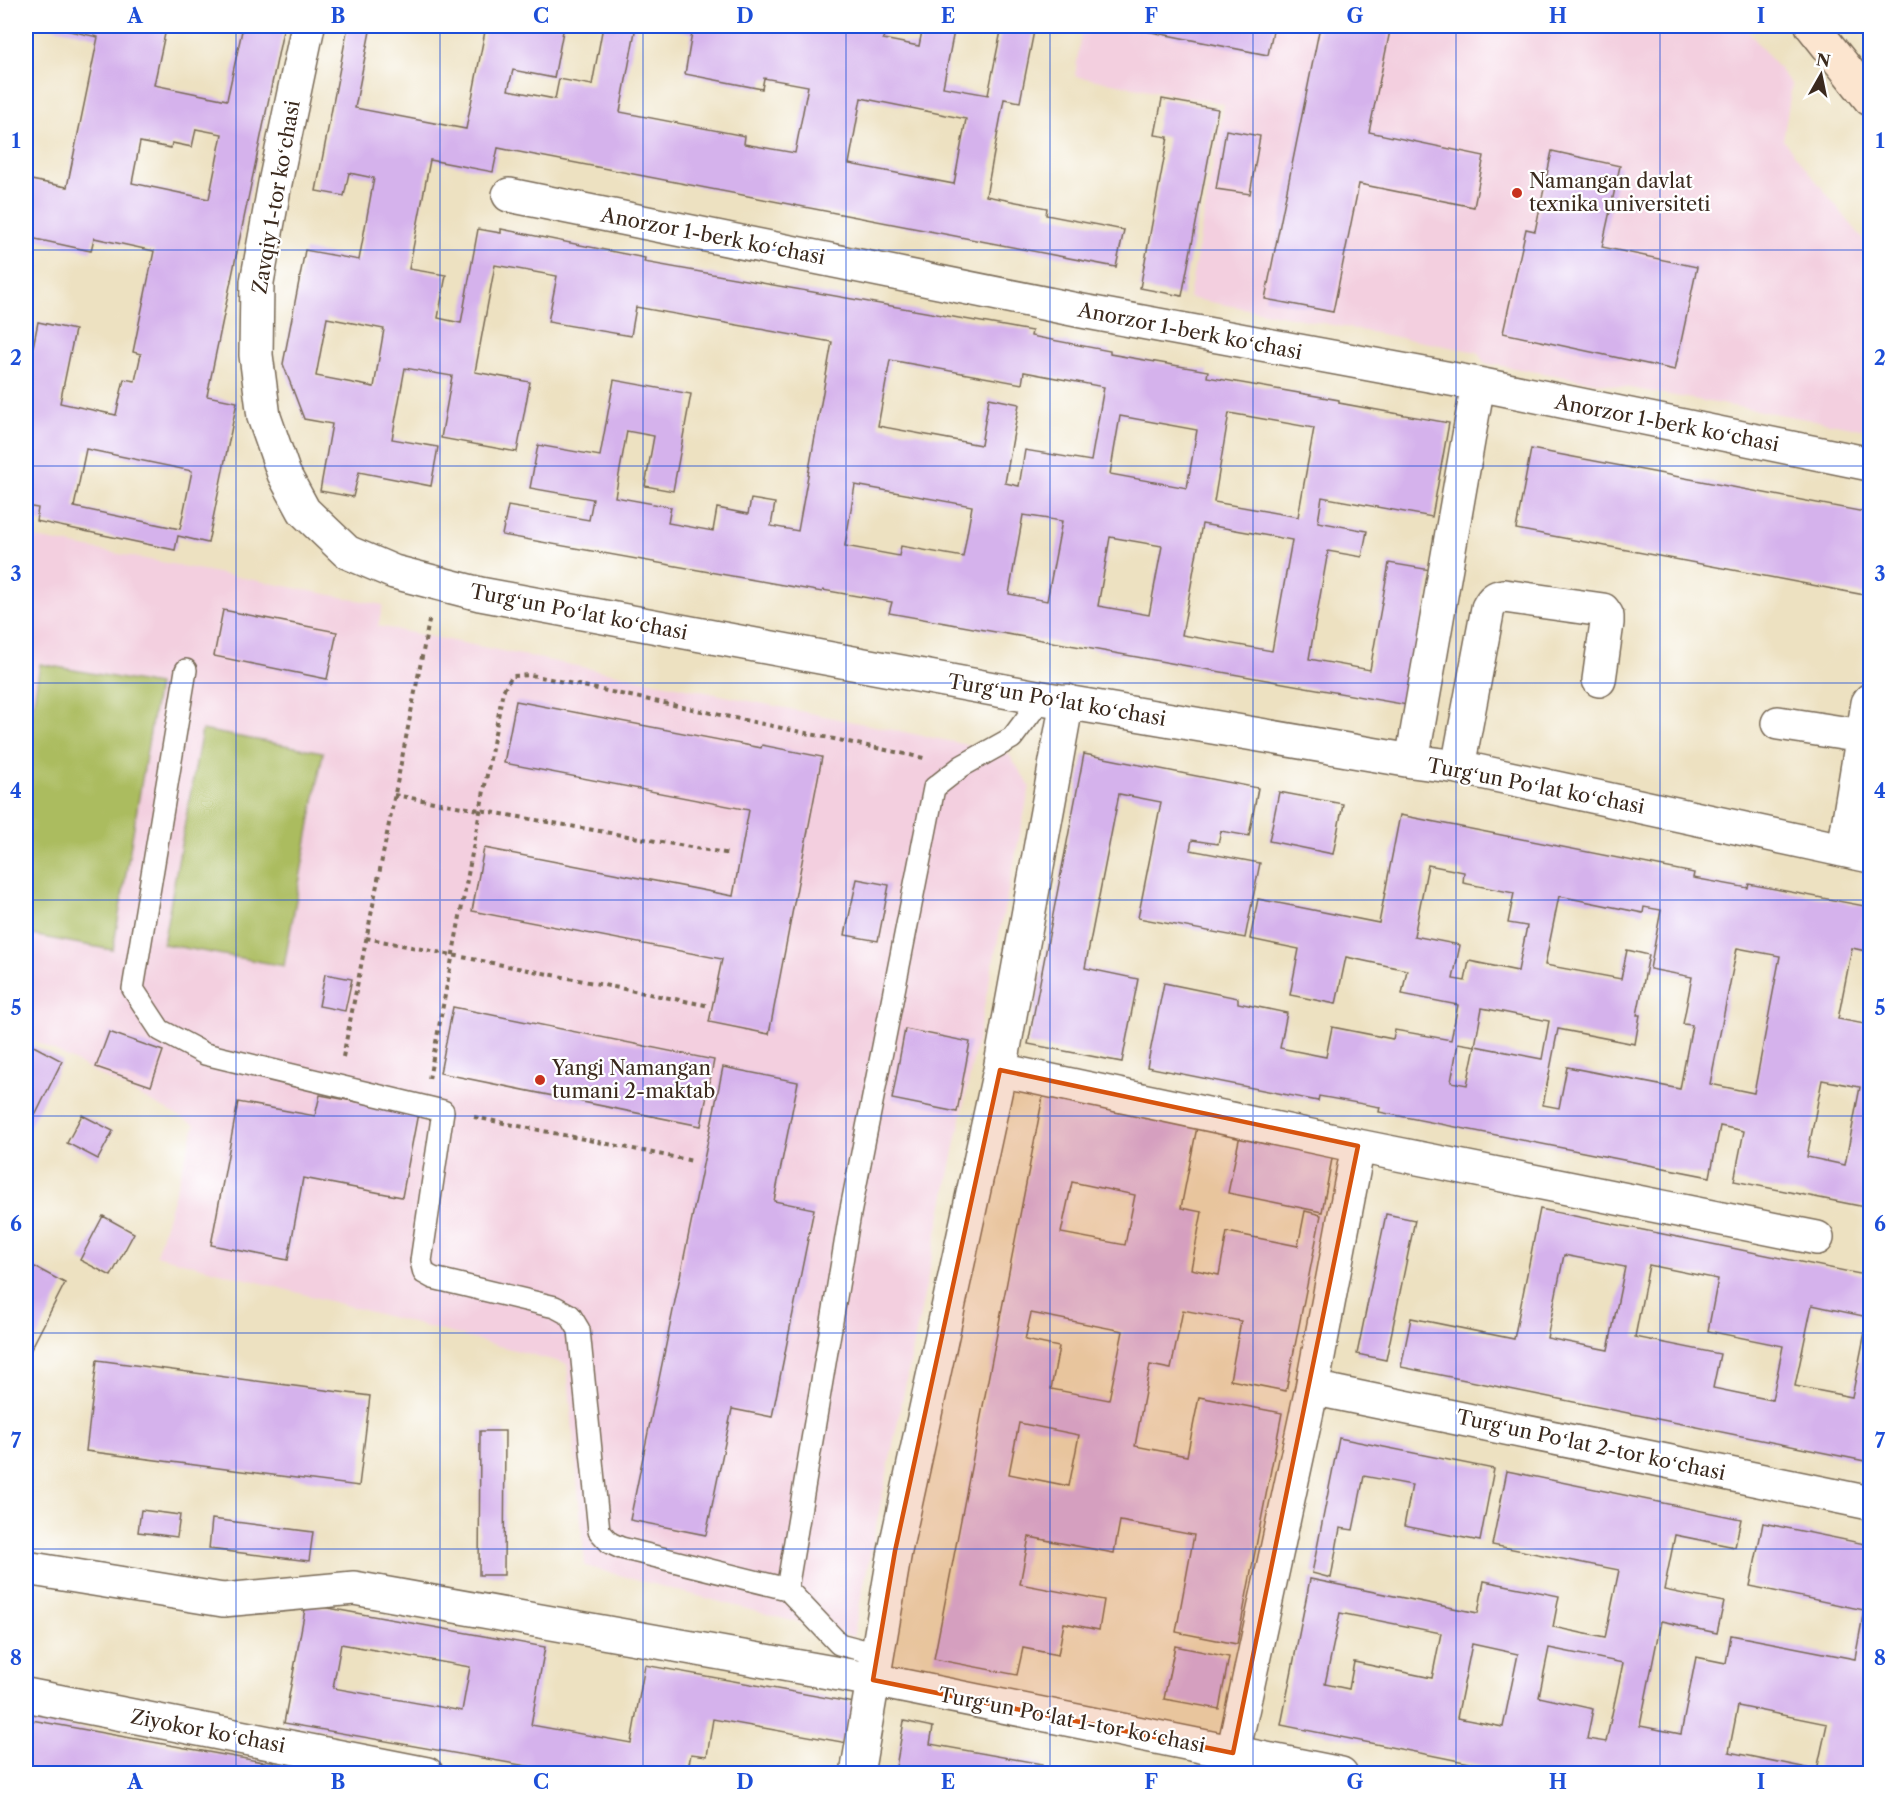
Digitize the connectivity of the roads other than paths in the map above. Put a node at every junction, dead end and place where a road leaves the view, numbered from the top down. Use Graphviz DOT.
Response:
graph roads {
  1 [pos="308,26"];
  2 [pos="1812,26"];
  3 [pos="1870,99"];
  4 [pos="509,195"];
  5 [pos="1478,384"];
  6 [pos="1870,464"];
  7 [pos="284,474"];
  8 [pos="186,670"];
  9 [pos="1599,680"];
  10 [pos="1054,700"];
  11 [pos="1870,700"];
  12 [pos="1778,723"];
  13 [pos="1862,736"];
  14 [pos="1412,761"];
  15 [pos="1458,767"];
  16 [pos="1857,853"];
  17 [pos="1000,1070"];
  18 [pos="1358,1146"];
  19 [pos="1817,1238"];
  20 [pos="1312,1388"];
  21 [pos="1870,1503"];
  22 [pos="26,1568"];
  23 [pos="787,1589"];
  24 [pos="875,1667"];
  25 [pos="26,1695"];
  26 [pos="1233,1753"];
  27 [pos="427,1773"];
  28 [pos="857,1773"];
  29 [pos="1341,1773"];
  1 -- 7 [label="street, Zavqiy 1-tor koʻchasi"];
  2 -- 3 [label="main road"];
  4 -- 5 [label="street, Anorzor 1-berk koʻchasi"];
  5 -- 6 [label="street, Anorzor 1-berk koʻchasi"];
  5 -- 14 [label="street"];
  7 -- 10 [label="street, Turgʻun Poʻlat koʻchasi"];
  8 -- 23 [label="lane"];
  9 -- 15 [label="street"];
  10 -- 14 [label="street, Turgʻun Poʻlat koʻchasi"];
  10 -- 17 [label="street"];
  10 -- 23 [label="lane"];
  11 -- 13 [label="street"];
  12 -- 13 [label="street"];
  13 -- 16 [label="street"];
  14 -- 15 [label="street, Turgʻun Poʻlat koʻchasi"];
  15 -- 16 [label="street, Turgʻun Poʻlat koʻchasi"];
  17 -- 18 [label="street"];
  17 -- 24 [label="street"];
  18 -- 19 [label="street"];
  18 -- 20 [label="street"];
  20 -- 21 [label="street, Turgʻun Poʻlat 2-tor koʻchasi"];
  20 -- 26 [label="street"];
  22 -- 24 [label="street, Turgʻun Poʻlat 1-tor koʻchasi"];
  23 -- 24 [label="lane"];
  24 -- 26 [label="street, Turgʻun Poʻlat 1-tor koʻchasi"];
  24 -- 28 [label="street"];
  25 -- 27 [label="street, Ziyokor koʻchasi"];
  26 -- 29 [label="street, Turgʻun Poʻlat 1-tor koʻchasi"];
}
